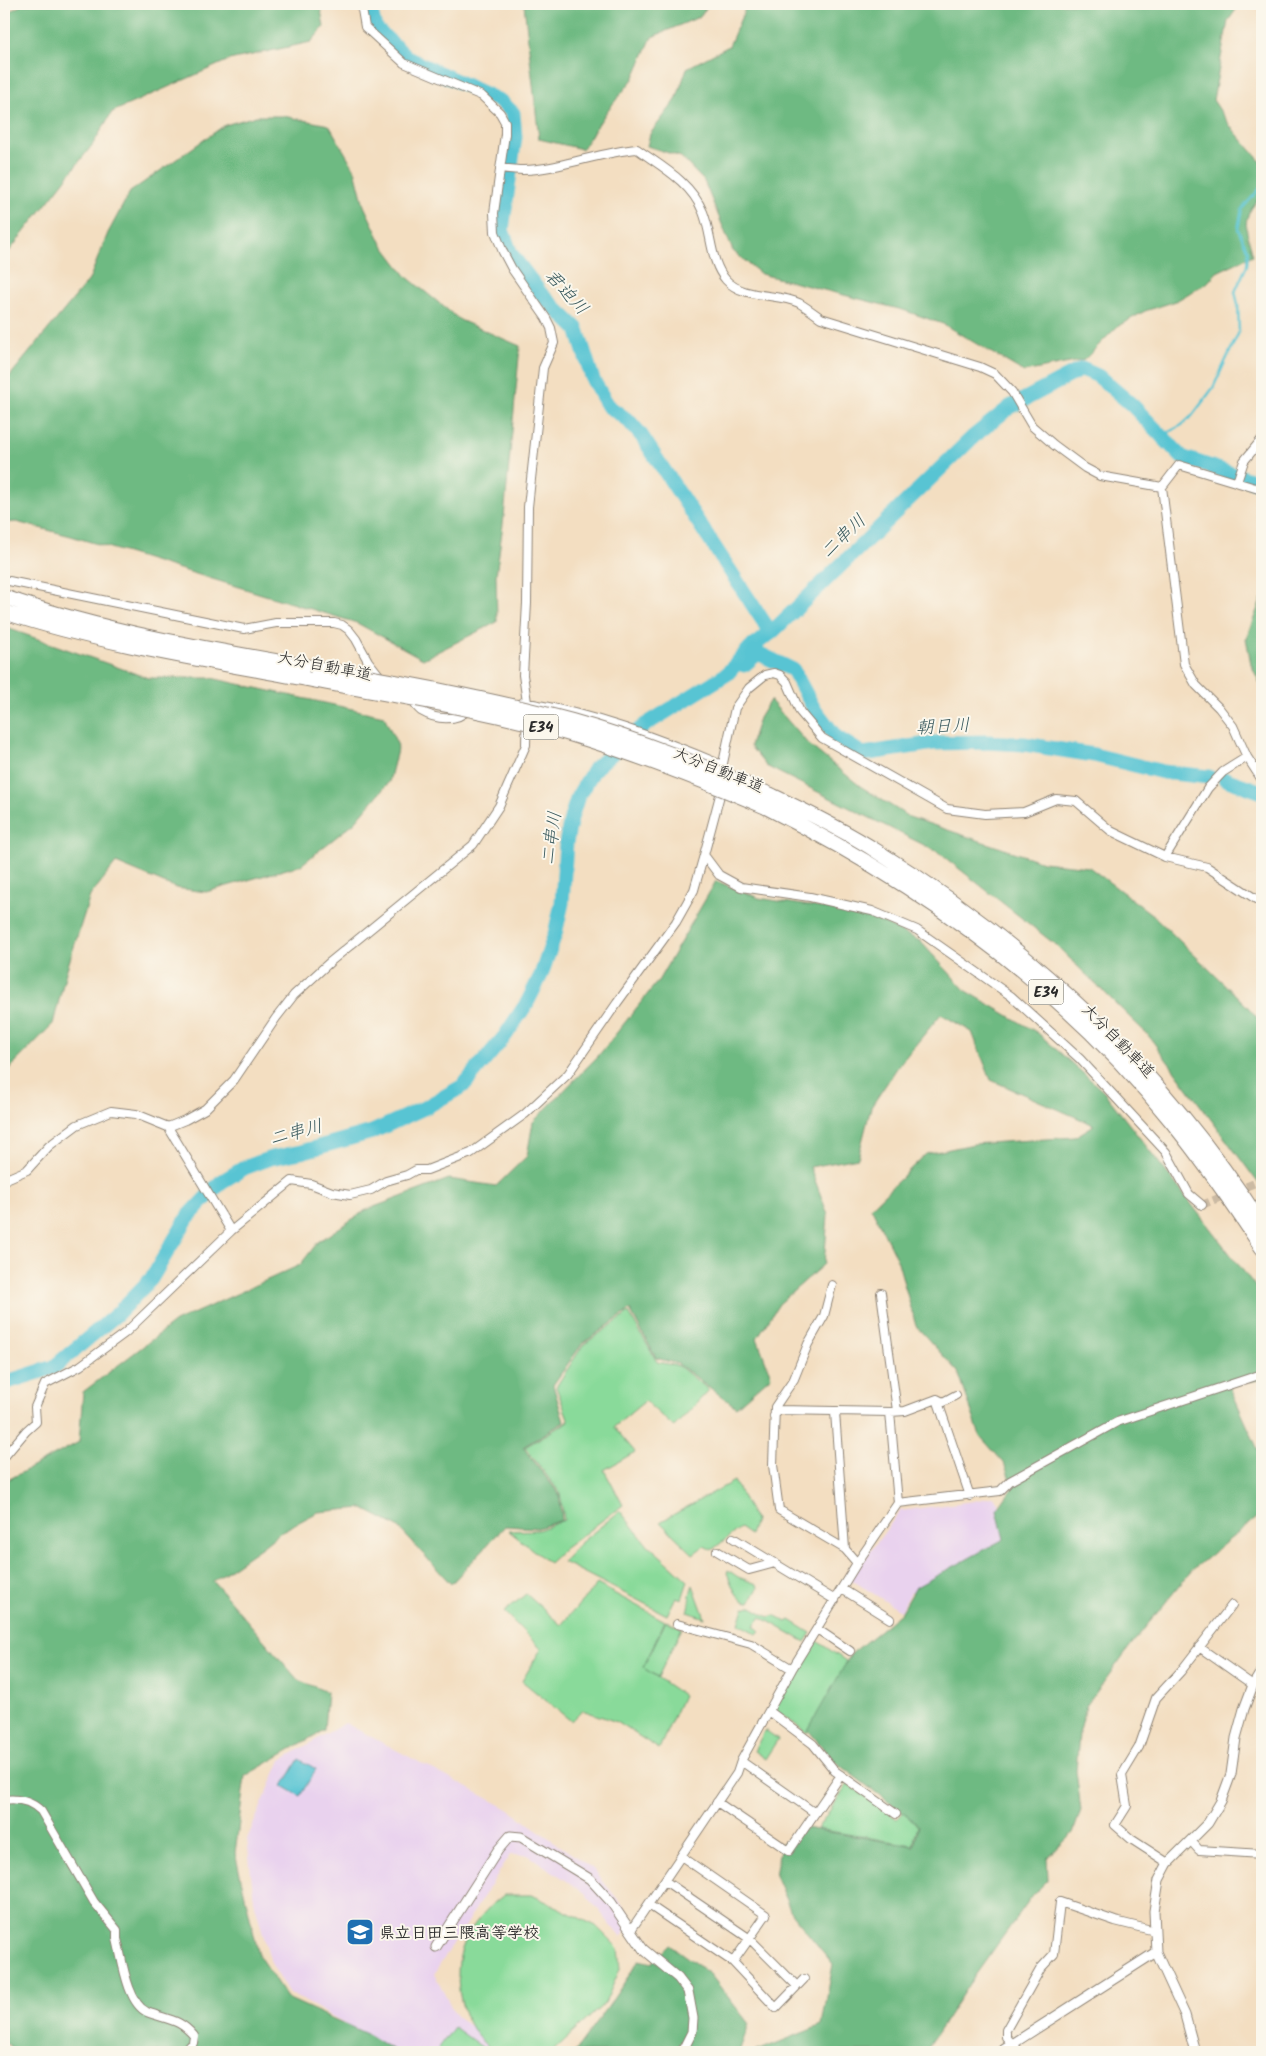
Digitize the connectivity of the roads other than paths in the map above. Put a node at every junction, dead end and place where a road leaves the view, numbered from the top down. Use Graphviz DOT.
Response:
graph roads {
  1 [pos="361,4"];
  2 [pos="500,168"];
  3 [pos="1262,439"];
  4 [pos="1237,482"];
  5 [pos="1162,488"];
  6 [pos="1262,490"];
  7 [pos="4,580"];
  8 [pos="4,591"];
  9 [pos="4,597"];
  10 [pos="4,612"];
  11 [pos="79,620"];
  12 [pos="311,674"];
  13 [pos="527,702"];
  14 [pos="1247,757"];
  15 [pos="722,765"];
  16 [pos="1262,780"];
  17 [pos="769,801"];
  18 [pos="704,855"];
  19 [pos="1165,857"];
  20 [pos="1262,903"];
  21 [pos="168,1127"];
  22 [pos="4,1180"];
  23 [pos="1202,1205"];
  24 [pos="1262,1225"];
  25 [pos="231,1231"];
  26 [pos="1262,1248"];
  27 [pos="832,1285"];
  28 [pos="880,1293"];
  29 [pos="1262,1374"];
  30 [pos="956,1395"];
  31 [pos="937,1399"];
  32 [pos="835,1412"];
  33 [pos="894,1412"];
  34 [pos="774,1416"];
  35 [pos="4,1457"];
  36 [pos="970,1496"];
  37 [pos="898,1503"];
  38 [pos="733,1538"];
  39 [pos="844,1549"];
  40 [pos="717,1551"];
  41 [pos="857,1563"];
  42 [pos="775,1564"];
  43 [pos="842,1589"];
  44 [pos="835,1600"];
  45 [pos="1232,1605"];
  46 [pos="890,1619"];
  47 [pos="677,1624"];
  48 [pos="817,1629"];
  49 [pos="1198,1647"];
  50 [pos="850,1651"];
  51 [pos="792,1669"];
  52 [pos="1262,1670"];
  53 [pos="1253,1685"];
  54 [pos="769,1711"];
  55 [pos="741,1761"];
  56 [pos="841,1775"];
  57 [pos="4,1800"];
  58 [pos="717,1802"];
  59 [pos="815,1812"];
  60 [pos="896,1814"];
  61 [pos="1191,1841"];
  62 [pos="1262,1854"];
  63 [pos="681,1856"];
  64 [pos="1168,1863"];
  65 [pos="665,1881"];
  66 [pos="649,1905"];
  67 [pos="631,1930"];
  68 [pos="1155,1931"];
  69 [pos="750,1939"];
  70 [pos="436,1947"];
  71 [pos="1156,1952"];
  72 [pos="733,1962"];
  73 [pos="804,1979"];
  74 [pos="797,1986"];
  75 [pos="1013,2043"];
  76 [pos="184,2052"];
  77 [pos="682,2052"];
  78 [pos="1000,2052"];
  79 [pos="1020,2052"];
  80 [pos="1195,2052"];
  1 -- 2 [label="street"];
  2 -- 5 [label="street"];
  2 -- 13 [label="street"];
  3 -- 4 [label="street"];
  4 -- 5 [label="street"];
  4 -- 6 [label="street"];
  5 -- 14 [label="street"];
  7 -- 13 [label="street"];
  8 -- 11 [label="highway"];
  9 -- 11 [label="highway, 大分自動車道 / E34"];
  10 -- 12 [label="highway, 大分自動車道 / E34"];
  11 -- 12 [label="highway, 大分自動車道 / E34"];
  12 -- 17 [label="highway, 大分自動車道 / E34, bridge"];
  13 -- 15 [label="street"];
  13 -- 21 [label="street"];
  14 -- 16 [label="street"];
  14 -- 19 [label="street"];
  15 -- 18 [label="street"];
  15 -- 19 [label="street"];
  17 -- 24 [label="highway, 大分自動車道 / E34"];
  17 -- 26 [label="highway, 大分自動車道 / E34"];
  18 -- 23 [label="street"];
  18 -- 25 [label="street"];
  19 -- 20 [label="street"];
  21 -- 22 [label="street"];
  21 -- 25 [label="street"];
  25 -- 35 [label="street"];
  27 -- 34 [label="street"];
  28 -- 33 [label="street"];
  29 -- 36 [label="street"];
  30 -- 31 [label="street"];
  31 -- 33 [label="street"];
  31 -- 36 [label="street"];
  32 -- 33 [label="street"];
  32 -- 34 [label="street"];
  32 -- 39 [label="street"];
  33 -- 37 [label="street"];
  34 -- 39 [label="street"];
  36 -- 37 [label="street"];
  37 -- 41 [label="street"];
  38 -- 42 [label="street"];
  39 -- 41 [label="street"];
  40 -- 42 [label="street"];
  41 -- 43 [label="street"];
  42 -- 44 [label="street"];
  43 -- 44 [label="street"];
  43 -- 46 [label="street"];
  44 -- 48 [label="street"];
  45 -- 49 [label="street"];
  47 -- 51 [label="street"];
  48 -- 50 [label="street"];
  48 -- 51 [label="street"];
  49 -- 53 [label="street"];
  49 -- 64 [label="street"];
  51 -- 54 [label="street"];
  52 -- 53 [label="street"];
  53 -- 61 [label="street"];
  54 -- 55 [label="street"];
  54 -- 56 [label="street"];
  55 -- 58 [label="street"];
  55 -- 59 [label="street"];
  56 -- 59 [label="street"];
  56 -- 60 [label="street"];
  57 -- 76 [label="street"];
  58 -- 59 [label="street"];
  58 -- 63 [label="street"];
  61 -- 62 [label="street"];
  61 -- 64 [label="street"];
  63 -- 65 [label="street"];
  63 -- 69 [label="street"];
  64 -- 68 [label="street"];
  65 -- 66 [label="street"];
  65 -- 69 [label="street"];
  66 -- 67 [label="street"];
  66 -- 72 [label="street"];
  67 -- 70 [label="street"];
  67 -- 77 [label="street"];
  68 -- 71 [label="street"];
  68 -- 75 [label="street"];
  69 -- 72 [label="street"];
  69 -- 74 [label="street"];
  71 -- 75 [label="street"];
  71 -- 80 [label="street"];
  72 -- 74 [label="street"];
  73 -- 74 [label="street"];
  75 -- 78 [label="street"];
  75 -- 79 [label="street"];
}
